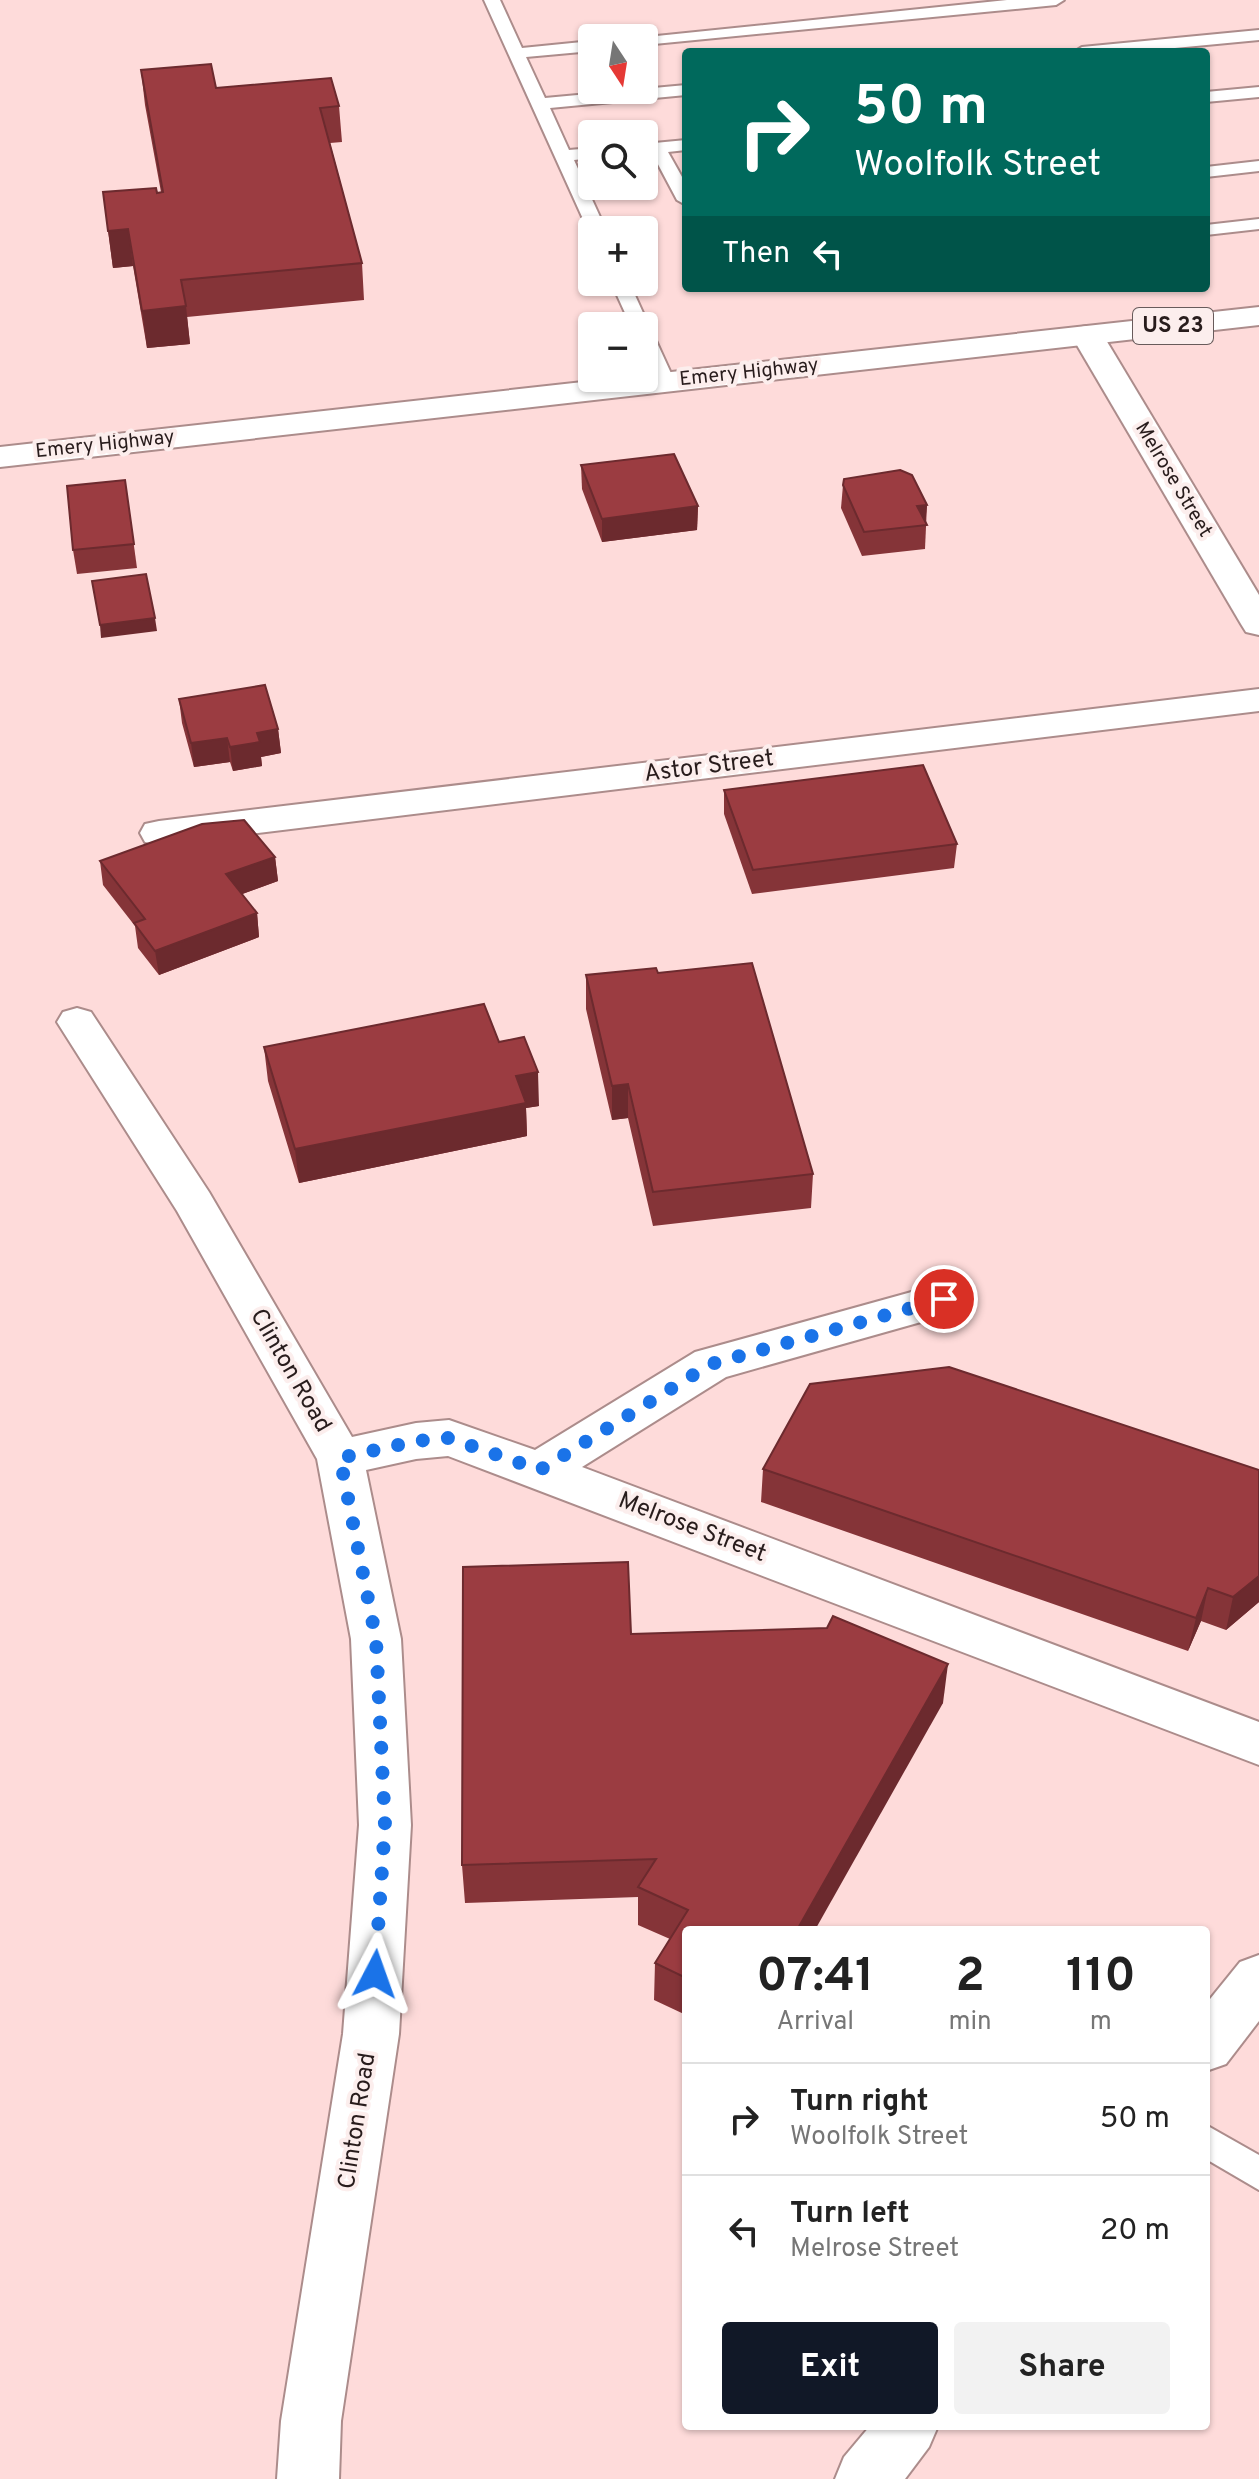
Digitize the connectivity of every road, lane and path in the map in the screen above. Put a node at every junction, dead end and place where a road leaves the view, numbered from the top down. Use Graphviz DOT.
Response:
graph roads {
  1 [pos="492,0"];
  2 [pos="1056,0"];
  3 [pos="1259,35"];
  4 [pos="658,39"];
  5 [pos="578,47"];
  6 [pos="1124,48"];
  7 [pos="516,53"];
  8 [pos="682,90"];
  9 [pos="1259,92"];
  10 [pos="1210,97"];
  11 [pos="539,104"];
  12 [pos="682,145"];
  13 [pos="658,147"];
  14 [pos="578,154"];
  15 [pos="563,156"];
  16 [pos="658,160"];
  17 [pos="1259,166"];
  18 [pos="1210,172"];
  19 [pos="682,194"];
  20 [pos="591,216"];
  21 [pos="1259,224"];
  22 [pos="1210,230"];
  23 [pos="1259,316"];
  24 [pos="1087,335"];
  25 [pos="658,365"];
  26 [pos="666,382"];
  27 [pos="0,457"];
  28 [pos="1259,624"];
  29 [pos="1259,700"];
  30 [pos="159,833"];
  31 [pos="77,1022"];
  32 [pos="944,1299"];
  33 [pos="340,1458"];
  34 [pos="540,1470"];
  35 [pos="1259,1744"];
  36 [pos="1259,1979"];
  37 [pos="1210,2041"];
  38 [pos="1210,2143"];
  39 [pos="1259,2174"];
  40 [pos="905,2430"];
  41 [pos="308,2479"];
  42 [pos="866,2479"];
  1 -- 7 [label="lane"];
  2 -- 4 [label="lane"];
  3 -- 6 [label="lane"];
  5 -- 7 [label="lane"];
  7 -- 11 [label="lane"];
  8 -- 11 [label="lane"];
  9 -- 10 [label="lane"];
  11 -- 15 [label="lane"];
  12 -- 13 [label="lane"];
  14 -- 15 [label="lane"];
  15 -- 20 [label="lane"];
  16 -- 19 [label="lane"];
  17 -- 18 [label="lane"];
  21 -- 22 [label="lane"];
  23 -- 24 [label="main road, Emery Highway / US 23"];
  24 -- 26 [label="main road, Emery Highway / US 23"];
  24 -- 28 [label="main road, Melrose Street"];
  25 -- 26 [label="lane"];
  26 -- 27 [label="main road, Emery Highway / US 23"];
  29 -- 30 [label="main road, Astor Street"];
  31 -- 33 [label="main road, Clinton Road"];
  32 -- 34 [label="main road"];
  33 -- 34 [label="main road, Melrose Street"];
  33 -- 41 [label="main road, Clinton Road"];
  34 -- 35 [label="main road, Melrose Street"];
  36 -- 37 [label="main road"];
  38 -- 39 [label="lane"];
  40 -- 42 [label="main road"];
}
